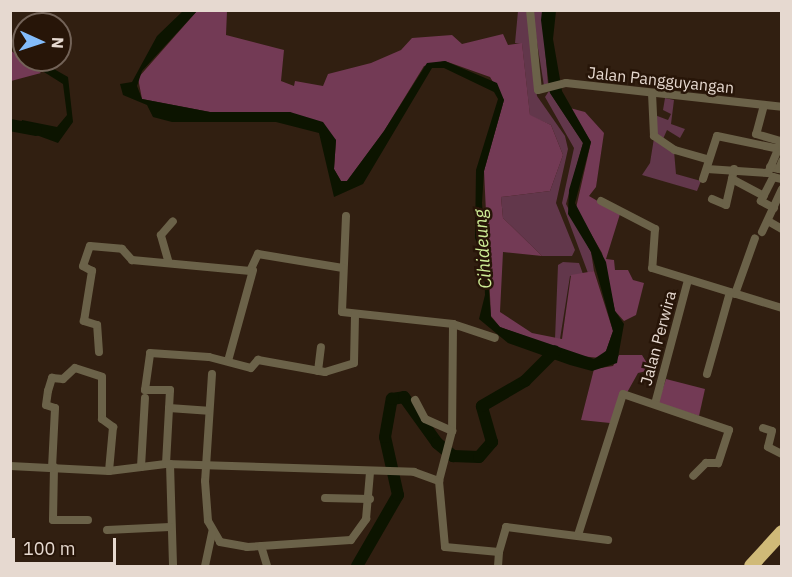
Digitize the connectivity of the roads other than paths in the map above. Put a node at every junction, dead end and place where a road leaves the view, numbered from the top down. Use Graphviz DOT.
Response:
graph roads {
  1 [pos="530,10"];
  2 [pos="652,93"];
  3 [pos="764,105"];
  4 [pos="782,107"];
  5 [pos="778,143"];
  6 [pos="709,160"];
  7 [pos="782,161"];
  8 [pos="770,167"];
  9 [pos="707,169"];
  10 [pos="734,169"];
  11 [pos="754,169"];
  12 [pos="703,179"];
  13 [pos="732,179"];
  14 [pos="782,179"];
  15 [pos="750,184"];
  16 [pos="782,189"];
  17 [pos="764,196"];
  18 [pos="712,199"];
  19 [pos="601,201"];
  20 [pos="778,204"];
  21 [pos="346,216"];
  22 [pos="173,221"];
  23 [pos="768,221"];
  24 [pos="782,229"];
  25 [pos="762,232"];
  26 [pos="755,238"];
  27 [pos="168,260"];
  28 [pos="343,268"];
  29 [pos="253,270"];
  30 [pos="688,280"];
  31 [pos="733,293"];
  32 [pos="782,308"];
  33 [pos="355,314"];
  34 [pos="453,324"];
  35 [pos="495,338"];
  36 [pos="321,347"];
  37 [pos="99,352"];
  38 [pos="228,361"];
  39 [pos="318,372"];
  40 [pos="212,374"];
  41 [pos="707,374"];
  42 [pos="144,398"];
  43 [pos="415,400"];
  44 [pos="655,404"];
  45 [pos="169,408"];
  46 [pos="208,411"];
  47 [pos="763,428"];
  48 [pos="452,431"];
  49 [pos="782,454"];
  50 [pos="168,464"];
  51 [pos="205,465"];
  52 [pos="10,466"];
  53 [pos="141,467"];
  54 [pos="53,468"];
  55 [pos="109,471"];
  56 [pos="370,472"];
  57 [pos="693,476"];
  58 [pos="439,481"];
  59 [pos="325,498"];
  60 [pos="370,500"];
  61 [pos="88,520"];
  62 [pos="170,528"];
  63 [pos="107,530"];
  64 [pos="213,532"];
  65 [pos="782,532"];
  66 [pos="578,535"];
  67 [pos="608,540"];
  68 [pos="261,546"];
  69 [pos="499,552"];
  70 [pos="752,566"];
  71 [pos="173,567"];
  72 [pos="205,567"];
  73 [pos="267,567"];
  74 [pos="498,567"];
  1 -- 2 [label="street, Jalan Pangguyangan"];
  2 -- 3 [label="street, Jalan Pangguyangan"];
  2 -- 6 [label="street"];
  3 -- 4 [label="street, Jalan Pangguyangan"];
  3 -- 5 [label="street"];
  5 -- 6 [label="street"];
  5 -- 8 [label="street"];
  6 -- 9 [label="street"];
  7 -- 8 [label="street"];
  8 -- 11 [label="street"];
  9 -- 10 [label="street"];
  9 -- 12 [label="street"];
  10 -- 11 [label="street"];
  10 -- 13 [label="street"];
  11 -- 15 [label="street"];
  13 -- 15 [label="street"];
  13 -- 18 [label="street"];
  14 -- 17 [label="street"];
  15 -- 17 [label="street"];
  16 -- 20 [label="street"];
  17 -- 20 [label="street"];
  19 -- 30 [label="street, Jalan Perwira"];
  20 -- 23 [label="street"];
  21 -- 28 [label="street"];
  22 -- 27 [label="street"];
  23 -- 24 [label="street"];
  23 -- 25 [label="street"];
  26 -- 31 [label="street"];
  27 -- 29 [label="street"];
  27 -- 37 [label="street"];
  28 -- 29 [label="street"];
  28 -- 33 [label="street"];
  29 -- 38 [label="street"];
  30 -- 31 [label="street, Jalan Perwira"];
  30 -- 44 [label="street, Jalan Perwira"];
  31 -- 32 [label="street, Jalan Perwira"];
  31 -- 41 [label="street"];
  33 -- 34 [label="street"];
  33 -- 39 [label="street"];
  34 -- 35 [label="street"];
  34 -- 48 [label="street"];
  36 -- 39 [label="street"];
  38 -- 39 [label="street"];
  38 -- 45 [label="street"];
  40 -- 46 [label="street"];
  42 -- 53 [label="street"];
  43 -- 48 [label="street"];
  44 -- 57 [label="street"];
  44 -- 66 [label="street"];
  45 -- 46 [label="street"];
  45 -- 50 [label="street"];
  46 -- 51 [label="street"];
  47 -- 49 [label="street"];
  48 -- 58 [label="street"];
  50 -- 51 [label="street"];
  50 -- 53 [label="street"];
  50 -- 62 [label="street"];
  51 -- 56 [label="street"];
  51 -- 64 [label="street"];
  52 -- 54 [label="street"];
  53 -- 55 [label="street"];
  54 -- 55 [label="street"];
  54 -- 55 [label="street"];
  54 -- 61 [label="street"];
  56 -- 58 [label="street"];
  56 -- 60 [label="street"];
  58 -- 69 [label="street"];
  59 -- 60 [label="street"];
  60 -- 68 [label="street"];
  62 -- 63 [label="street"];
  62 -- 71 [label="street"];
  64 -- 68 [label="street"];
  64 -- 72 [label="street"];
  65 -- 70 [label="highway"];
  66 -- 67 [label="street"];
  66 -- 69 [label="street"];
  68 -- 73 [label="street"];
  69 -- 74 [label="street"];
}
